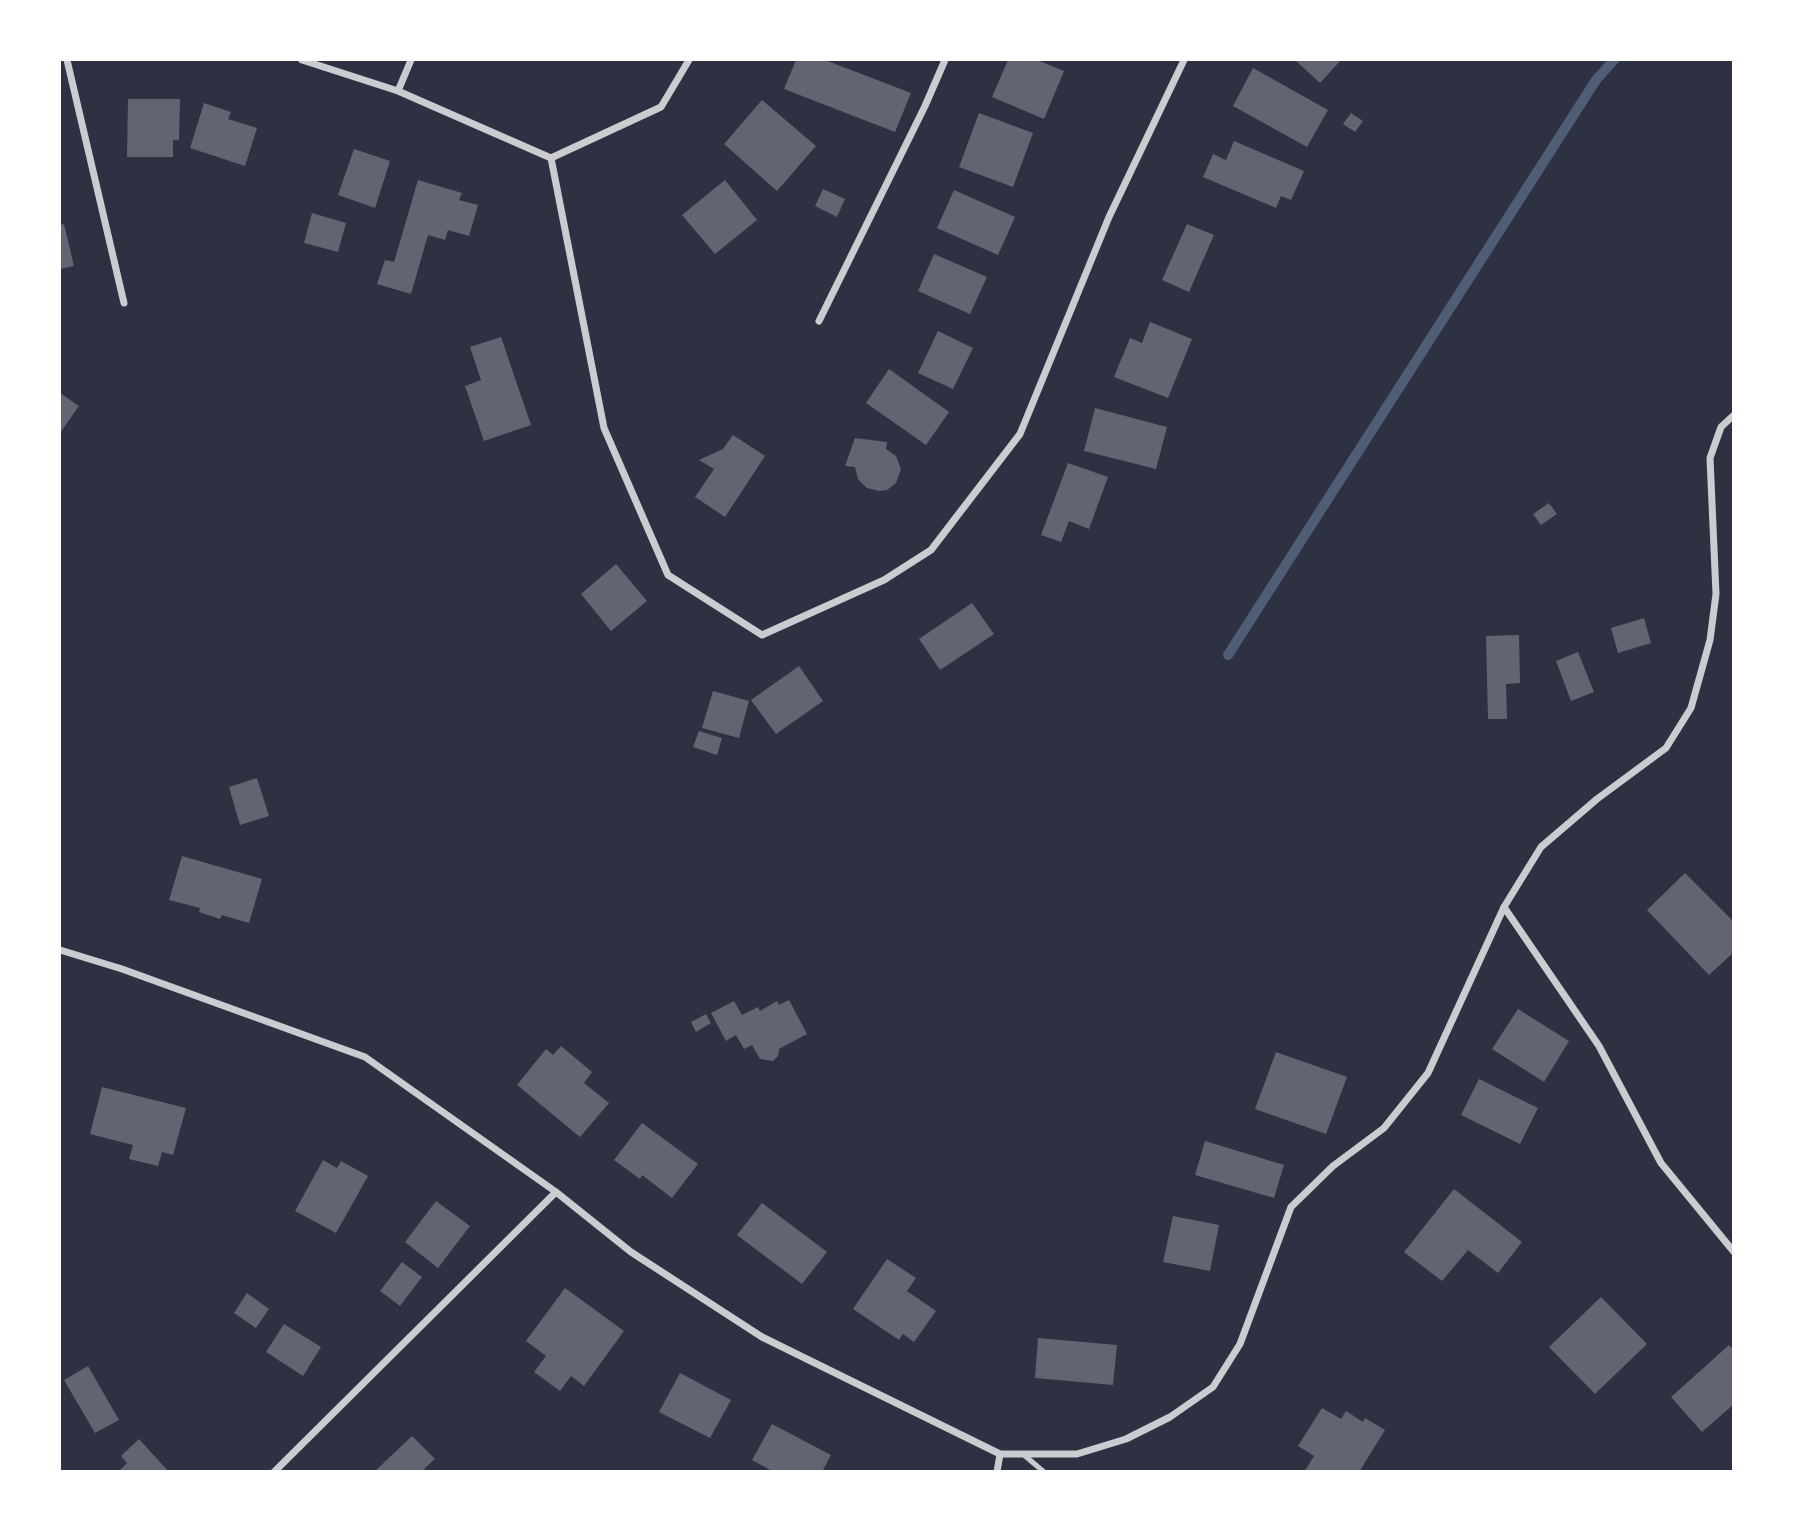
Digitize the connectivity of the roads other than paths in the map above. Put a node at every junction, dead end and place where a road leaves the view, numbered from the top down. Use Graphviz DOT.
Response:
graph roads {
  1 [pos="67,60"];
  2 [pos="302,60"];
  3 [pos="411,60"];
  4 [pos="689,60"];
  5 [pos="945,60"];
  6 [pos="1184,60"];
  7 [pos="398,91"];
  8 [pos="551,158"];
  9 [pos="124,303"];
  10 [pos="819,321"];
  11 [pos="1734,415"];
  12 [pos="1504,907"];
  13 [pos="60,950"];
  14 [pos="556,1192"];
  15 [pos="1734,1252"];
  16 [pos="1000,1454"];
  17 [pos="1024,1455"];
  18 [pos="276,1471"];
  19 [pos="997,1472"];
  20 [pos="1044,1472"];
  1 -- 9 [label="street"];
  2 -- 7 [label="street"];
  3 -- 7 [label="street"];
  4 -- 8 [label="street"];
  5 -- 10 [label="street"];
  6 -- 8 [label="street"];
  7 -- 8 [label="street"];
  11 -- 12 [label="street"];
  12 -- 15 [label="street"];
  12 -- 17 [label="street"];
  13 -- 14 [label="street"];
  14 -- 16 [label="street"];
  14 -- 18 [label="street"];
  16 -- 17 [label="street"];
  16 -- 19 [label="street"];
  17 -- 20 [label="lane"];
}
